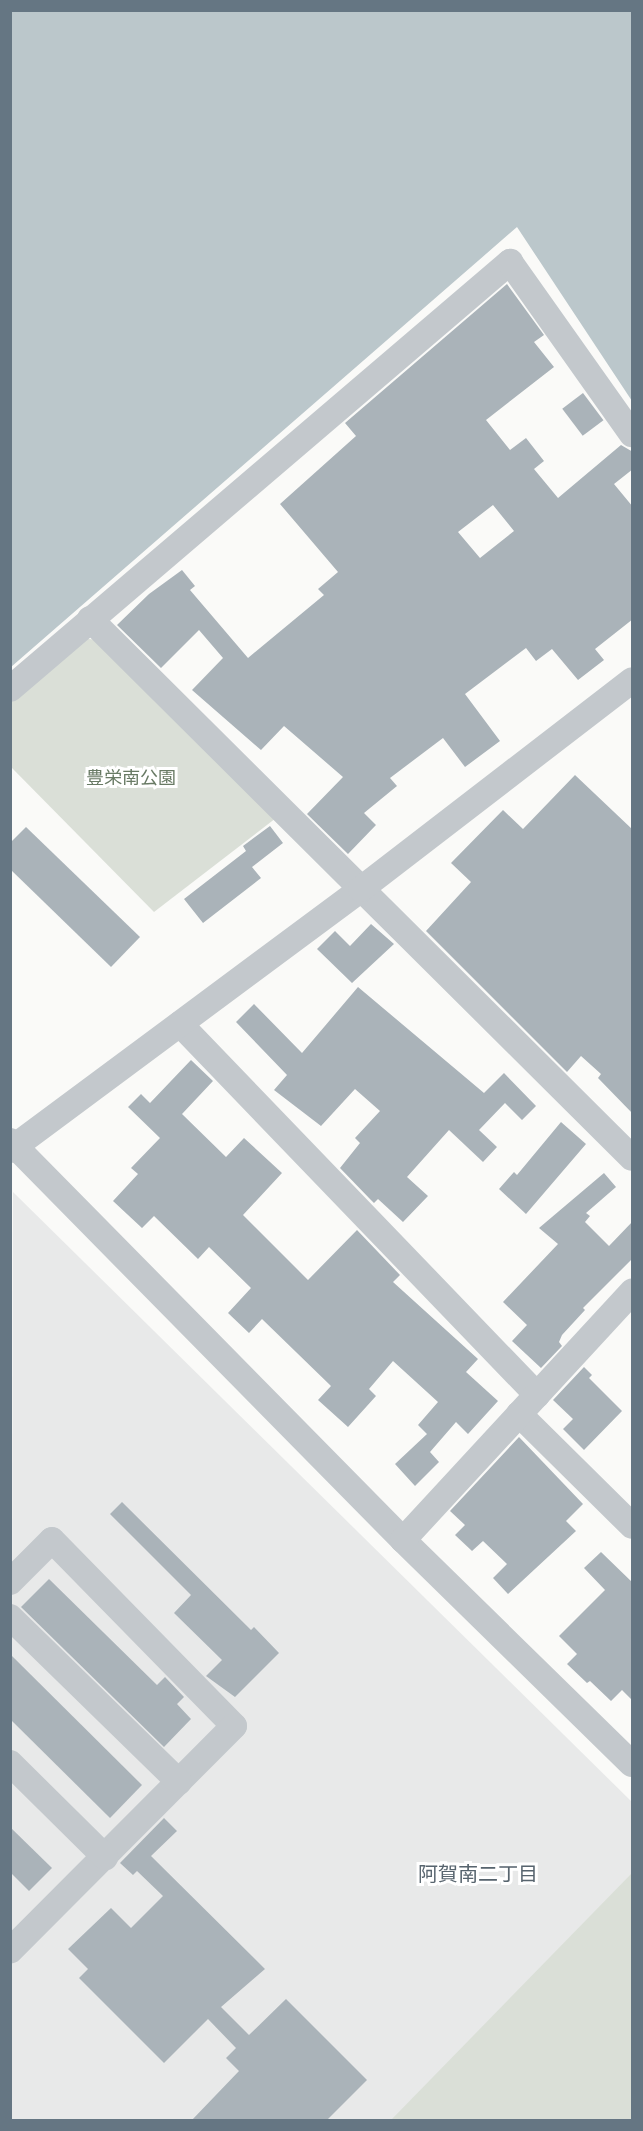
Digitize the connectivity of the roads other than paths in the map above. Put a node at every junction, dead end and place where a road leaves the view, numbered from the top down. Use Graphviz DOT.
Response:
graph roads {
  1 [pos="633,434"];
  2 [pos="90,619"];
  3 [pos="633,680"];
  4 [pos="10,689"];
  5 [pos="361,889"];
  6 [pos="180,1023"];
  7 [pos="12,1146"];
  8 [pos="633,1158"];
  9 [pos="633,1292"];
  10 [pos="537,1395"];
  11 [pos="519,1414"];
  12 [pos="633,1526"];
  13 [pos="403,1540"];
  14 [pos="10,1582"];
  15 [pos="10,1617"];
  16 [pos="10,1763"];
  17 [pos="633,1764"];
  18 [pos="179,1782"];
  19 [pos="105,1857"];
  20 [pos="14,1941"];
  1 -- 2 [label="street"];
  2 -- 4 [label="street"];
  2 -- 5 [label="street"];
  3 -- 5 [label="street"];
  5 -- 6 [label="street"];
  5 -- 8 [label="street"];
  6 -- 7 [label="street"];
  6 -- 10 [label="street"];
  7 -- 13 [label="street"];
  9 -- 10 [label="street"];
  10 -- 11 [label="street"];
  11 -- 12 [label="street"];
  11 -- 13 [label="street"];
  13 -- 17 [label="street"];
  14 -- 18 [label="street"];
  15 -- 18 [label="street"];
  16 -- 19 [label="street"];
  18 -- 19 [label="street"];
  19 -- 20 [label="street"];
}
